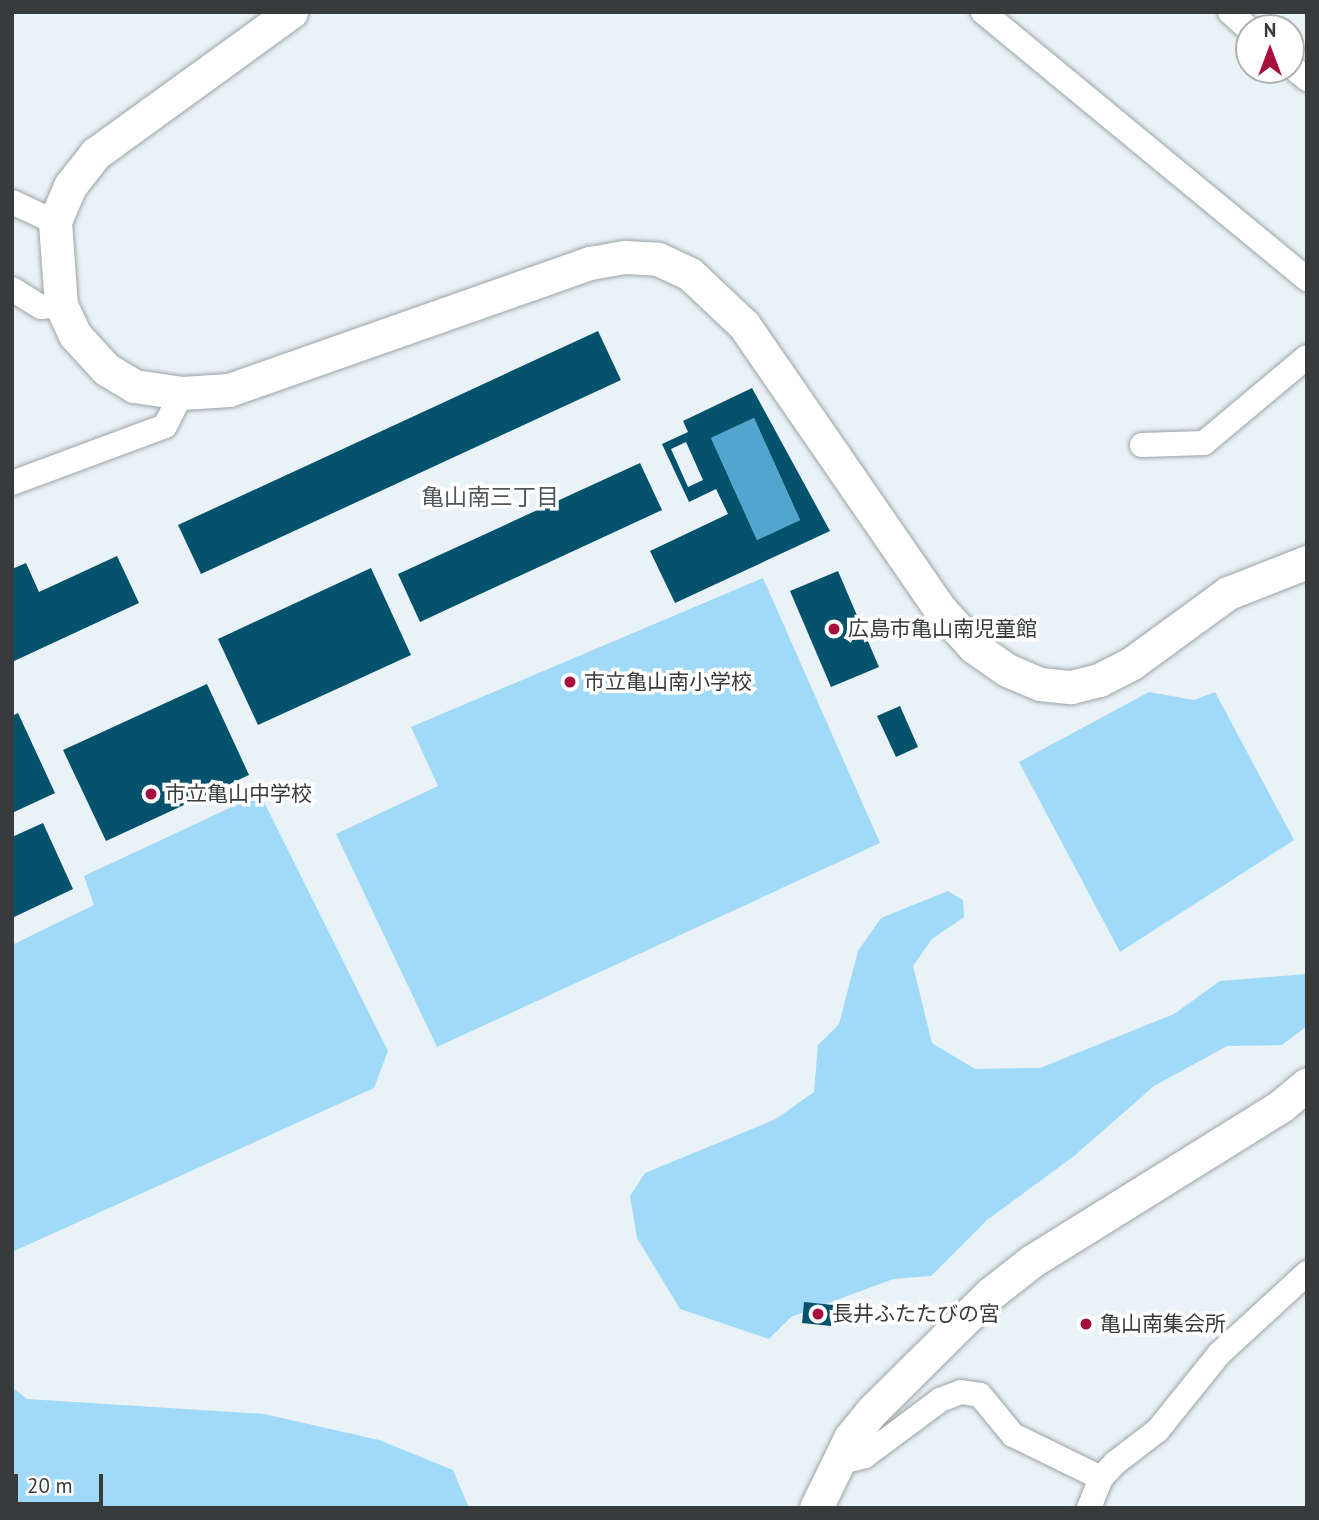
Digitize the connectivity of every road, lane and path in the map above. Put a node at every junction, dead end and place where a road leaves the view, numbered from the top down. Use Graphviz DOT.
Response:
graph roads {
  1 [pos="292,12"];
  2 [pos="983,12"];
  3 [pos="12,202"];
  4 [pos="55,222"];
  5 [pos="1307,279"];
  6 [pos="12,289"];
  7 [pos="61,304"];
  8 [pos="1307,357"];
  9 [pos="182,393"];
  10 [pos="1142,445"];
  11 [pos="12,483"];
  12 [pos="1307,562"];
  13 [pos="1307,1084"];
  14 [pos="1307,1273"];
  15 [pos="837,1463"];
  16 [pos="1101,1478"];
  17 [pos="816,1508"];
  18 [pos="1089,1508"];
  1 -- 4 [label="street"];
  2 -- 5 [label="street"];
  3 -- 4 [label="street"];
  4 -- 7 [label="street"];
  6 -- 7 [label="street"];
  7 -- 9 [label="street"];
  8 -- 10 [label="street"];
  9 -- 11 [label="street"];
  9 -- 12 [label="street"];
  13 -- 15 [label="street"];
  14 -- 16 [label="street"];
  15 -- 16 [label="street"];
  15 -- 17 [label="street"];
  16 -- 18 [label="street"];
}
